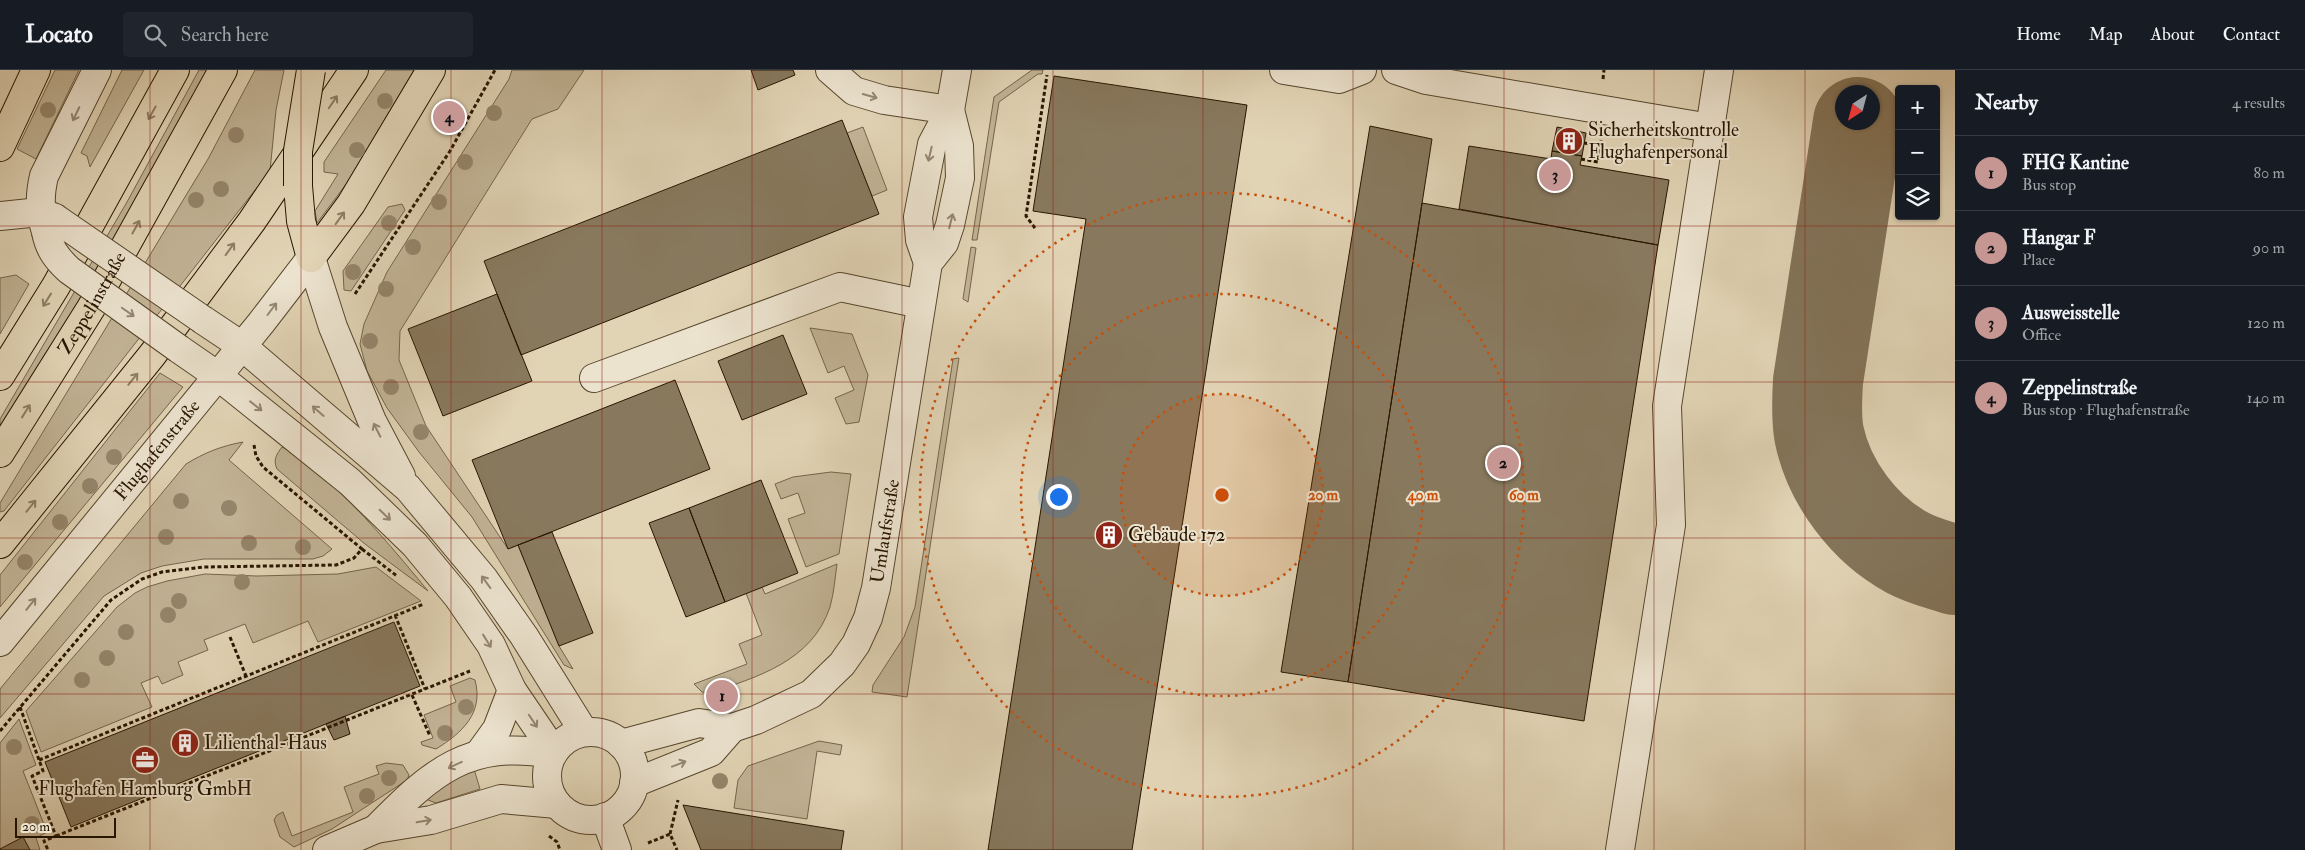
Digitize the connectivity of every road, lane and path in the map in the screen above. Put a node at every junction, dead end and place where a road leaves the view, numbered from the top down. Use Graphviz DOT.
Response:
graph roads {
  1 [pos="36,70"];
  2 [pos="97,70"];
  3 [pos="175,70"];
  4 [pos="223,70"];
  5 [pos="311,70"];
  6 [pos="354,70"];
  7 [pos="431,70"];
  8 [pos="495,70"];
  9 [pos="957,70"];
  10 [pos="1284,70"];
  11 [pos="1362,70"];
  12 [pos="1396,70"];
  13 [pos="1719,70"];
  14 [pos="836,71"];
  15 [pos="1047,75"];
  16 [pos="950,110"];
  17 [pos="1710,128"];
  18 [pos="1602,138"];
  19 [pos="1584,142"];
  20 [pos="1600,145"];
  21 [pos="0,147"];
  22 [pos="1581,159"];
  23 [pos="0,216"];
  24 [pos="47,220"];
  25 [pos="1035,228"];
  26 [pos="311,258"];
  27 [pos="921,304"];
  28 [pos="333,327"];
  29 [pos="242,346"];
  30 [pos="0,376"];
  31 [pos="218,376"];
  32 [pos="594,378"];
  33 [pos="268,416"];
  34 [pos="0,453"];
  35 [pos="408,488"];
  36 [pos="0,544"];
  37 [pos="431,601"];
  38 [pos="395,615"];
  39 [pos="230,637"];
  40 [pos="0,642"];
  41 [pos="476,669"];
  42 [pos="246,676"];
  43 [pos="425,689"];
  44 [pos="512,690"];
  45 [pos="412,694"];
  46 [pos="20,706"];
  47 [pos="732,728"];
  48 [pos="0,731"];
  49 [pos="584,732"];
  50 [pos="430,736"];
  51 [pos="621,744"];
  52 [pos="553,753"];
  53 [pos="479,754"];
  54 [pos="39,760"];
  55 [pos="634,783"];
  56 [pos="557,804"];
  57 [pos="605,817"];
  58 [pos="376,829"];
  59 [pos="56,836"];
  60 [pos="646,844"];
  61 [pos="48,850"];
  62 [pos="327,850"];
  63 [pos="617,850"];
  64 [pos="677,850"];
  65 [pos="1620,850"];
  1 -- 21 [label="main road"];
  2 -- 24 [label="street, one-way"];
  3 -- 30 [label="main road, Zeppelinstraße, one-way"];
  34 -- 4 [label="main road, Zeppelinstraße, one-way"];
  5 -- 26 [label="main road, bridge"];
  36 -- 6 [label="main road, one-way"];
  26 -- 7 [label="main road, one-way"];
  8 -- 28 [label="path"];
  9 -- 16 [label="street, Umlaufstraße"];
  10 -- 11 [label="street"];
  12 -- 17 [label="street"];
  13 -- 17 [label="street"];
  14 -- 16 [label="street, one-way"];
  15 -- 25 [label="path"];
  16 -- 27 [label="street, Umlaufstraße"];
  17 -- 65 [label="street"];
  18 -- 20 [label="path"];
  19 -- 20 [label="path"];
  20 -- 22 [label="path"];
  23 -- 24 [label="street"];
  24 -- 29 [label="street, bridge"];
  24 -- 31 [label="street, one-way, bridge"];
  26 -- 28 [label="street"];
  29 -- 26 [label="street, Flughafenstraße, one-way"];
  27 -- 32 [label="street"];
  27 -- 47 [label="street, Umlaufstraße"];
  35 -- 28 [label="street, one-way"];
  29 -- 31 [label="street, Flughafenstraße"];
  35 -- 29 [label="street, one-way"];
  31 -- 33 [label="street, one-way"];
  40 -- 31 [label="street, Flughafenstraße, one-way"];
  33 -- 44 [label="street, one-way"];
  33 -- 46 [label="path"];
  49 -- 35 [label="street, one-way"];
  37 -- 38 [label="path"];
  38 -- 42 [label="path"];
  38 -- 43 [label="path"];
  39 -- 42 [label="path"];
  41 -- 43 [label="path"];
  42 -- 54 [label="path"];
  43 -- 45 [label="path"];
  44 -- 52 [label="street, one-way"];
  44 -- 53 [label="street"];
  45 -- 50 [label="path"];
  45 -- 59 [label="path"];
  46 -- 48 [label="path"];
  46 -- 54 [label="path"];
  47 -- 51 [label="street, Umlaufstraße"];
  55 -- 47 [label="street, Umlaufstraße, one-way"];
  49 -- 51 [label="street"];
  49 -- 52 [label="street"];
  51 -- 55 [label="street"];
  52 -- 53 [label="street"];
  52 -- 56 [label="street"];
  53 -- 58 [label="street, one-way"];
  54 -- 59 [label="path"];
  55 -- 57 [label="street"];
  56 -- 57 [label="street"];
  58 -- 56 [label="street, one-way"];
  57 -- 63 [label="street"];
  58 -- 62 [label="street"];
  59 -- 61 [label="path"];
  60 -- 64 [label="path"];
}
